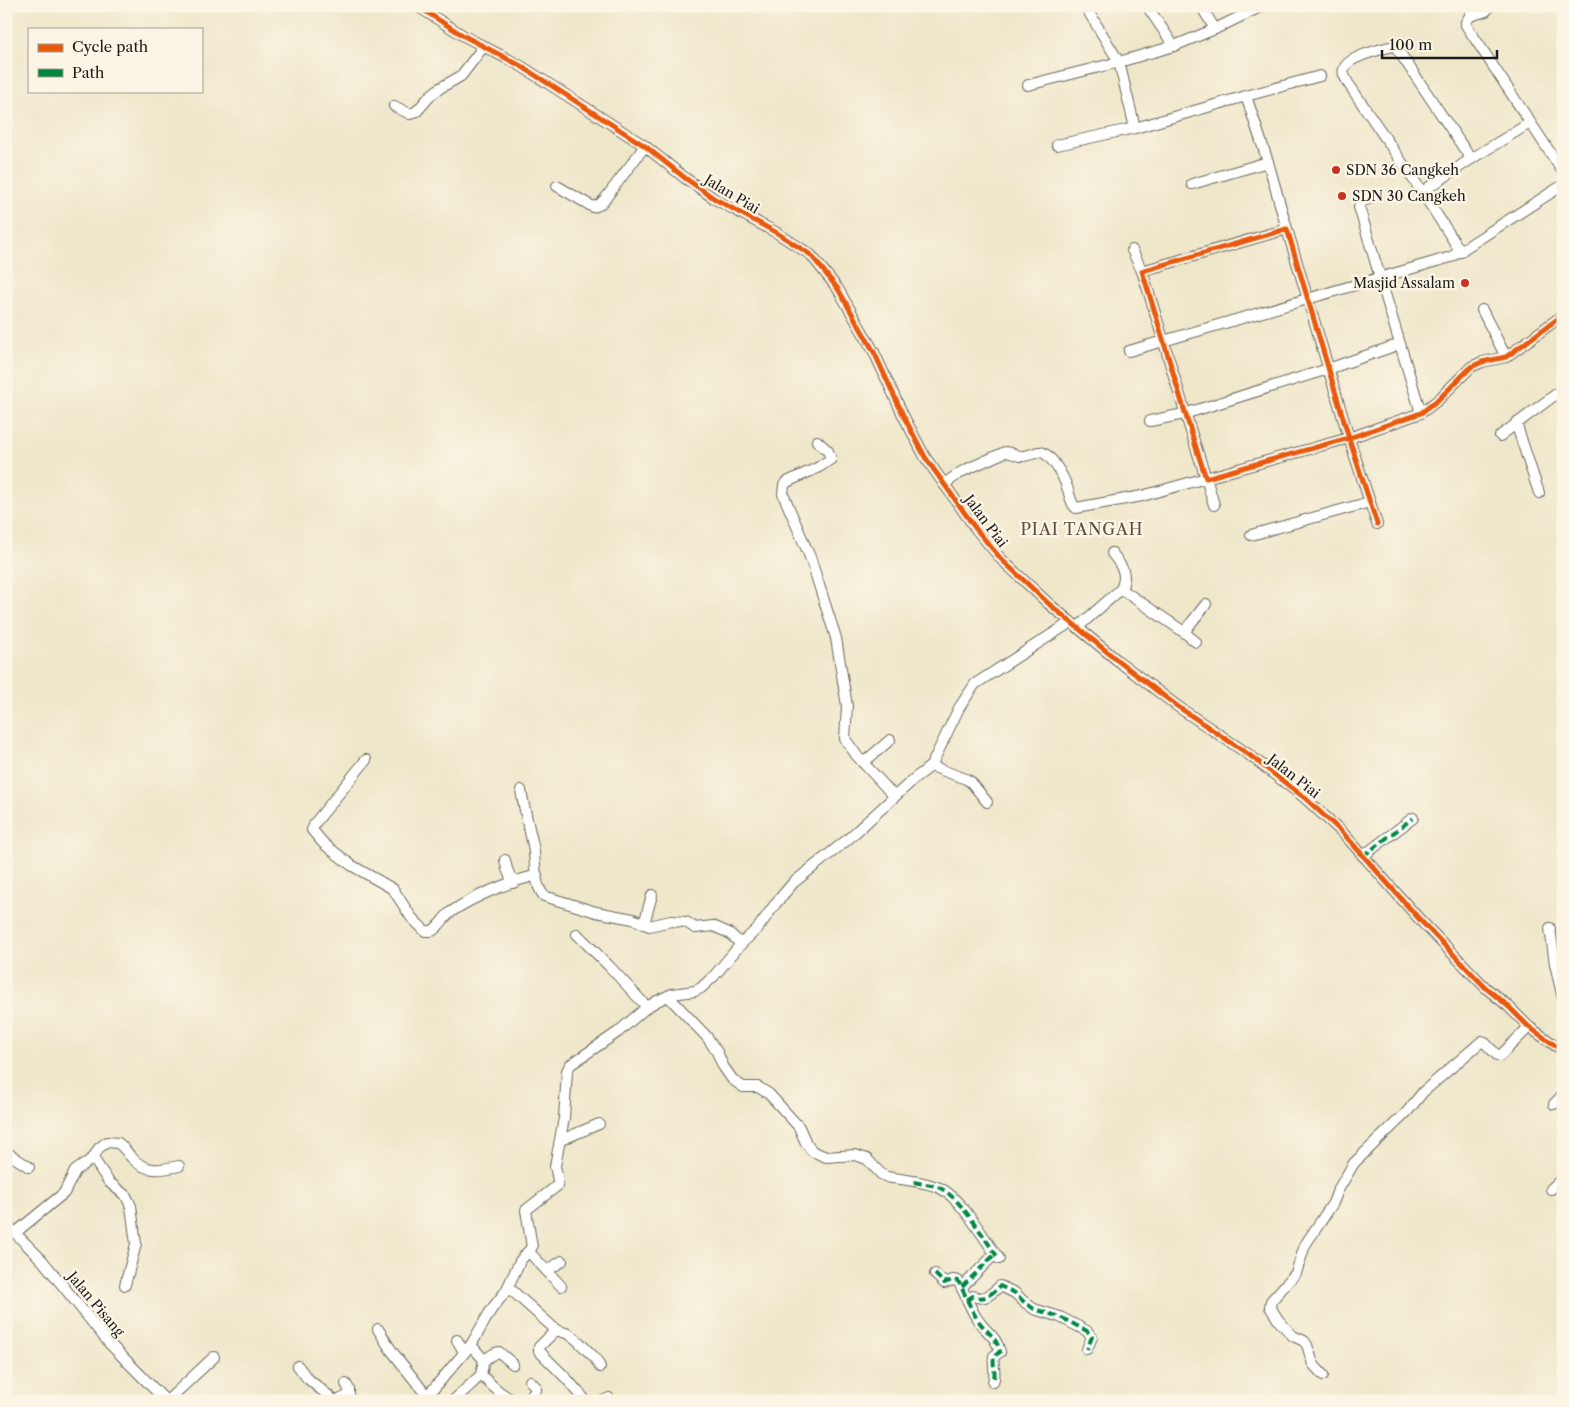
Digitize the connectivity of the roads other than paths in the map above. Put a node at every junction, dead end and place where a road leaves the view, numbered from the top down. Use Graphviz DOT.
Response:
graph roads {
  1 [pos="417,6"];
  2 [pos="1085,6"];
  3 [pos="1147,6"];
  4 [pos="1202,6"];
  5 [pos="1262,6"];
  6 [pos="1490,6"];
  7 [pos="1471,11"];
  8 [pos="1215,29"];
  9 [pos="484,46"];
  10 [pos="1174,46"];
  11 [pos="1119,62"];
  12 [pos="1320,76"];
  13 [pos="1028,85"];
  14 [pos="1246,96"];
  15 [pos="394,106"];
  16 [pos="1530,124"];
  17 [pos="1135,128"];
  18 [pos="645,146"];
  19 [pos="1057,146"];
  20 [pos="1471,159"];
  21 [pos="1268,162"];
  22 [pos="1563,172"];
  23 [pos="1192,184"];
  24 [pos="1563,185"];
  25 [pos="557,186"];
  26 [pos="1422,192"];
  27 [pos="1371,198"];
  28 [pos="1287,230"];
  29 [pos="1132,250"];
  30 [pos="1461,252"];
  31 [pos="1142,271"];
  32 [pos="1380,279"];
  33 [pos="1309,300"];
  34 [pos="1482,310"];
  35 [pos="1563,315"];
  36 [pos="1165,342"];
  37 [pos="1400,344"];
  38 [pos="1129,351"];
  39 [pos="1506,357"];
  40 [pos="1328,369"];
  41 [pos="1563,388"];
  42 [pos="1421,413"];
  43 [pos="1184,414"];
  44 [pos="1150,421"];
  45 [pos="1516,423"];
  46 [pos="1500,436"];
  47 [pos="1349,438"];
  48 [pos="817,441"];
  49 [pos="1206,478"];
  50 [pos="944,484"];
  51 [pos="1539,493"];
  52 [pos="1370,502"];
  53 [pos="1214,505"];
  54 [pos="1377,524"];
  55 [pos="1251,535"];
  56 [pos="1112,553"];
  57 [pos="1121,589"];
  58 [pos="1206,604"];
  59 [pos="1074,625"];
  60 [pos="1184,632"];
  61 [pos="1196,642"];
  62 [pos="890,740"];
  63 [pos="366,760"];
  64 [pos="864,764"];
  65 [pos="931,766"];
  66 [pos="521,790"];
  67 [pos="894,796"];
  68 [pos="988,802"];
  69 [pos="1413,818"];
  70 [pos="1363,856"];
  71 [pos="505,860"];
  72 [pos="536,876"];
  73 [pos="513,882"];
  74 [pos="652,895"];
  75 [pos="644,924"];
  76 [pos="1550,928"];
  77 [pos="577,934"];
  78 [pos="741,944"];
  79 [pos="668,996"];
  80 [pos="1563,999"];
  81 [pos="647,1007"];
  82 [pos="1529,1027"];
  83 [pos="1563,1048"];
  84 [pos="1563,1095"];
  85 [pos="1554,1104"];
  86 [pos="599,1124"];
  87 [pos="561,1140"];
  88 [pos="6,1152"];
  89 [pos="93,1158"];
  90 [pos="179,1166"];
  91 [pos="29,1167"];
  92 [pos="1563,1178"];
  93 [pos="1551,1189"];
  94 [pos="6,1224"];
  95 [pos="15,1233"];
  96 [pos="529,1252"];
  97 [pos="562,1260"];
  98 [pos="547,1271"];
  99 [pos="935,1274"];
  100 [pos="125,1284"];
  101 [pos="561,1286"];
  102 [pos="508,1287"];
  103 [pos="962,1287"];
  104 [pos="967,1300"];
  105 [pos="378,1329"];
  106 [pos="556,1330"];
  107 [pos="457,1340"];
  108 [pos="468,1349"];
  109 [pos="1087,1349"];
  110 [pos="214,1357"];
  111 [pos="484,1360"];
  112 [pos="513,1364"];
  113 [pos="298,1366"];
  114 [pos="600,1367"];
  115 [pos="481,1375"];
  116 [pos="1323,1375"];
  117 [pos="530,1381"];
  118 [pos="993,1382"];
  119 [pos="346,1384"];
  120 [pos="425,1399"];
  121 [pos="167,1401"];
  122 [pos="336,1401"];
  123 [pos="453,1401"];
  124 [pos="518,1401"];
  125 [pos="525,1401"];
  126 [pos="586,1401"];
  1 -- 9 [label="street, Jalan Piai"];
  2 -- 11 [label="street"];
  3 -- 10 [label="street"];
  4 -- 8 [label="street"];
  5 -- 8 [label="street"];
  6 -- 7 [label="street"];
  7 -- 16 [label="street"];
  8 -- 10 [label="street"];
  9 -- 15 [label="street"];
  9 -- 18 [label="street, Jalan Piai"];
  10 -- 11 [label="street"];
  11 -- 13 [label="street"];
  11 -- 17 [label="street"];
  12 -- 14 [label="street"];
  14 -- 17 [label="street"];
  14 -- 21 [label="street"];
  16 -- 20 [label="street"];
  16 -- 22 [label="street"];
  17 -- 19 [label="street"];
  18 -- 25 [label="street"];
  18 -- 50 [label="street, Jalan Piai"];
  20 -- 26 [label="street"];
  20 -- 26 [label="street"];
  21 -- 23 [label="street"];
  21 -- 28 [label="street"];
  24 -- 30 [label="street"];
  26 -- 30 [label="street"];
  27 -- 32 [label="street"];
  28 -- 31 [label="street"];
  28 -- 33 [label="street"];
  29 -- 31 [label="street"];
  30 -- 32 [label="street"];
  31 -- 36 [label="street"];
  32 -- 33 [label="street"];
  32 -- 37 [label="street"];
  33 -- 36 [label="street"];
  33 -- 40 [label="street"];
  34 -- 39 [label="street"];
  35 -- 39 [label="street"];
  36 -- 38 [label="street"];
  36 -- 43 [label="street"];
  37 -- 40 [label="street"];
  37 -- 42 [label="street"];
  39 -- 42 [label="street"];
  40 -- 43 [label="street"];
  40 -- 47 [label="street"];
  41 -- 45 [label="street"];
  42 -- 47 [label="street"];
  43 -- 44 [label="street"];
  43 -- 49 [label="street"];
  45 -- 46 [label="street"];
  45 -- 51 [label="street"];
  47 -- 49 [label="street"];
  47 -- 52 [label="street"];
  48 -- 64 [label="street"];
  49 -- 50 [label="street"];
  49 -- 53 [label="street"];
  50 -- 59 [label="street, Jalan Piai"];
  52 -- 54 [label="street"];
  52 -- 55 [label="street"];
  56 -- 57 [label="street"];
  57 -- 59 [label="street"];
  57 -- 60 [label="street"];
  58 -- 60 [label="street"];
  59 -- 65 [label="street"];
  59 -- 70 [label="street, Jalan Piai"];
  60 -- 61 [label="street"];
  62 -- 64 [label="street"];
  63 -- 73 [label="street"];
  64 -- 67 [label="street"];
  65 -- 67 [label="street"];
  65 -- 68 [label="street"];
  66 -- 72 [label="street"];
  67 -- 78 [label="street"];
  69 -- 70 [label="street"];
  70 -- 82 [label="street, Jalan Piai"];
  71 -- 73 [label="street"];
  72 -- 73 [label="street"];
  72 -- 75 [label="street"];
  74 -- 75 [label="street"];
  75 -- 78 [label="street"];
  76 -- 80 [label="street"];
  77 -- 81 [label="street"];
  78 -- 79 [label="street"];
  79 -- 81 [label="street"];
  79 -- 103 [label="street"];
  81 -- 87 [label="street"];
  82 -- 83 [label="street, Jalan Piai"];
  82 -- 116 [label="street"];
  84 -- 85 [label="street"];
  86 -- 87 [label="street"];
  87 -- 96 [label="street"];
  88 -- 91 [label="street"];
  89 -- 90 [label="street"];
  89 -- 95 [label="street"];
  89 -- 100 [label="street"];
  92 -- 93 [label="street"];
  94 -- 95 [label="street, Jalan Pisang"];
  95 -- 121 [label="street, Jalan Pisang"];
  96 -- 98 [label="street"];
  96 -- 102 [label="street"];
  97 -- 98 [label="street"];
  98 -- 101 [label="street"];
  99 -- 103 [label="street"];
  102 -- 106 [label="street"];
  102 -- 108 [label="street"];
  103 -- 104 [label="street"];
  104 -- 109 [label="street"];
  104 -- 118 [label="street"];
  105 -- 120 [label="street"];
  106 -- 114 [label="street"];
  106 -- 126 [label="street"];
  107 -- 108 [label="street"];
  108 -- 111 [label="street"];
  108 -- 120 [label="street"];
  110 -- 121 [label="street"];
  111 -- 112 [label="street"];
  111 -- 115 [label="street"];
  113 -- 122 [label="street"];
  115 -- 123 [label="street"];
  115 -- 124 [label="street"];
  117 -- 125 [label="street"];
  119 -- 122 [label="street"];
}
